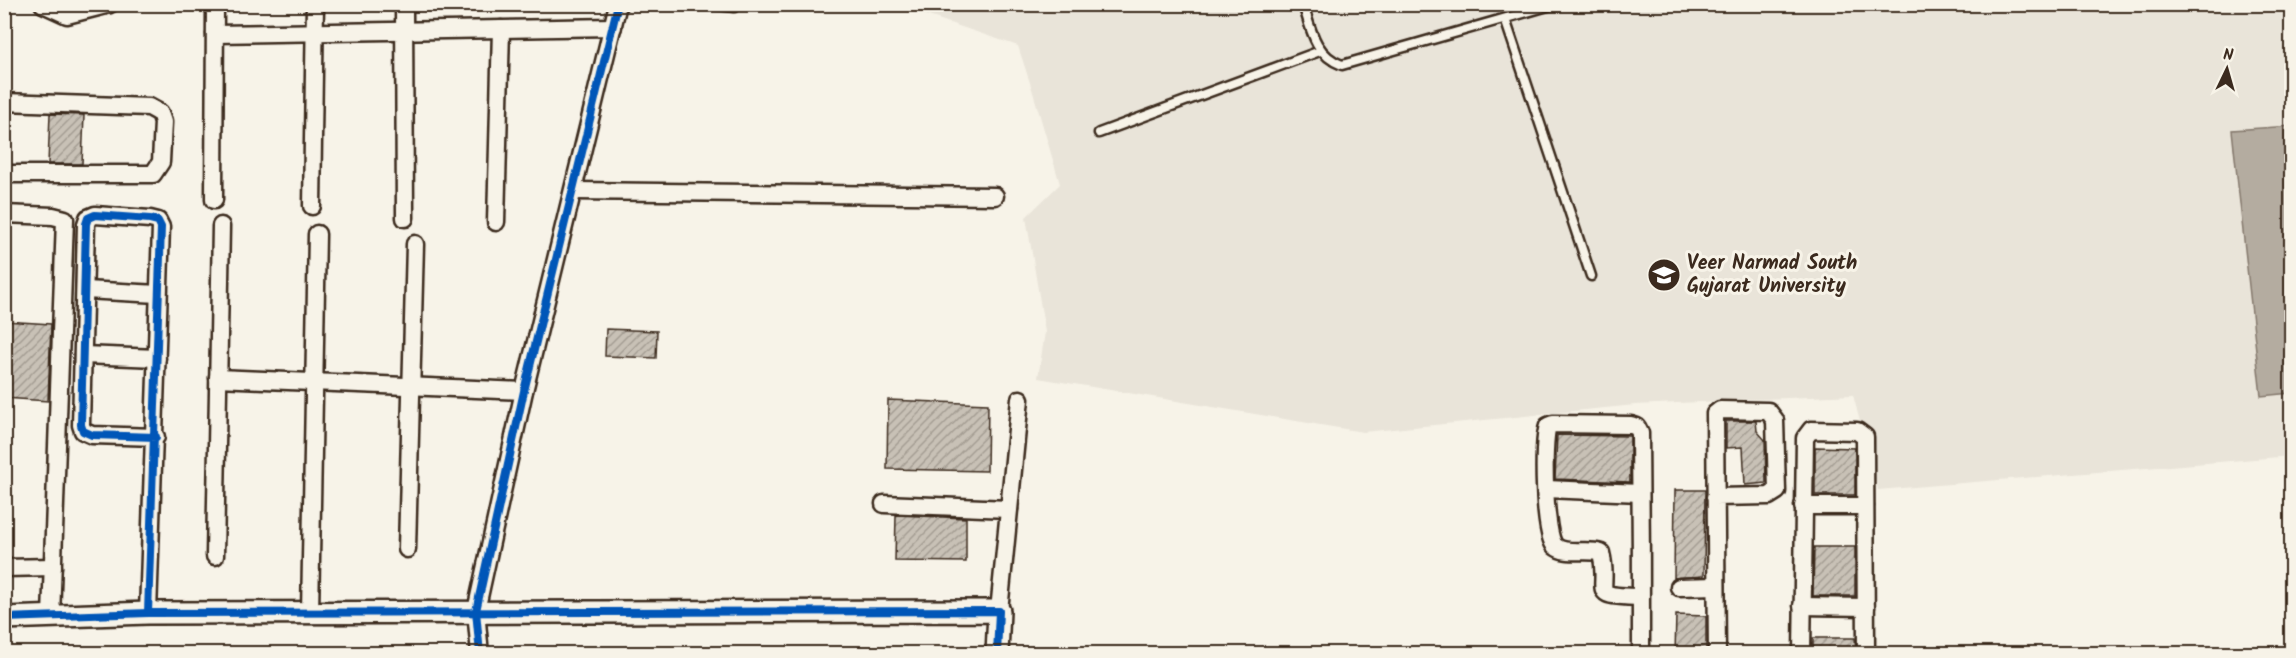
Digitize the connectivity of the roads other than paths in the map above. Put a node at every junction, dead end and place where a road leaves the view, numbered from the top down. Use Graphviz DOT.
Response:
graph roads {
  1 [pos="43,4"];
  2 [pos="110,4"];
  3 [pos="215,4"];
  4 [pos="315,4"];
  5 [pos="404,4"];
  6 [pos="618,4"];
  7 [pos="710,4"];
  8 [pos="1303,4"];
  9 [pos="1555,4"];
  10 [pos="734,7"];
  11 [pos="1505,19"];
  12 [pos="613,27"];
  13 [pos="501,29"];
  14 [pos="405,30"];
  15 [pos="315,32"];
  16 [pos="215,34"];
  17 [pos="1320,51"];
  18 [pos="4,102"];
  19 [pos="1099,133"];
  20 [pos="4,174"];
  21 [pos="574,191"];
  22 [pos="995,195"];
  23 [pos="214,200"];
  24 [pos="312,207"];
  25 [pos="4,214"];
  26 [pos="405,218"];
  27 [pos="496,222"];
  28 [pos="221,226"];
  29 [pos="317,234"];
  30 [pos="415,244"];
  31 [pos="1591,276"];
  32 [pos="85,290"];
  33 [pos="158,294"];
  34 [pos="83,355"];
  35 [pos="157,358"];
  36 [pos="218,378"];
  37 [pos="314,382"];
  38 [pos="411,386"];
  39 [pos="524,391"];
  40 [pos="1020,399"];
  41 [pos="156,437"];
  42 [pos="1546,489"];
  43 [pos="1640,492"];
  44 [pos="1716,497"];
  45 [pos="884,504"];
  46 [pos="1803,506"];
  47 [pos="1865,506"];
  48 [pos="1009,509"];
  49 [pos="407,549"];
  50 [pos="215,556"];
  51 [pos="53,567"];
  52 [pos="4,568"];
  53 [pos="1716,586"];
  54 [pos="1679,587"];
  55 [pos="1641,597"];
  56 [pos="1802,606"];
  57 [pos="1866,606"];
  58 [pos="476,611"];
  59 [pos="999,611"];
  60 [pos="148,613"];
  61 [pos="310,613"];
  62 [pos="51,617"];
  63 [pos="4,618"];
  64 [pos="480,654"];
  65 [pos="997,654"];
  66 [pos="1641,654"];
  67 [pos="1717,654"];
  68 [pos="1802,654"];
  69 [pos="1866,654"];
  1 -- 2 [label="street"];
  3 -- 16 [label="street"];
  4 -- 15 [label="street"];
  5 -- 14 [label="street"];
  6 -- 12 [label="street"];
  7 -- 10 [label="lane"];
  8 -- 17 [label="lane"];
  9 -- 11 [label="lane"];
  11 -- 17 [label="lane"];
  11 -- 31 [label="lane"];
  12 -- 13 [label="street"];
  12 -- 21 [label="street"];
  13 -- 14 [label="street"];
  13 -- 27 [label="street"];
  14 -- 15 [label="street"];
  14 -- 26 [label="street"];
  15 -- 16 [label="street"];
  15 -- 24 [label="street"];
  16 -- 23 [label="street"];
  17 -- 19 [label="lane"];
  18 -- 20 [label="street"];
  21 -- 22 [label="street"];
  21 -- 39 [label="street"];
  25 -- 51 [label="street"];
  28 -- 36 [label="street"];
  29 -- 37 [label="street"];
  30 -- 38 [label="street"];
  32 -- 33 [label="street"];
  32 -- 33 [label="street"];
  32 -- 34 [label="street"];
  33 -- 35 [label="street"];
  34 -- 35 [label="street"];
  34 -- 41 [label="street"];
  35 -- 41 [label="street"];
  36 -- 37 [label="street"];
  36 -- 50 [label="street"];
  37 -- 38 [label="street"];
  37 -- 61 [label="street"];
  38 -- 39 [label="street"];
  38 -- 49 [label="street"];
  39 -- 58 [label="street"];
  40 -- 48 [label="street"];
  41 -- 60 [label="street"];
  42 -- 43 [label="street"];
  42 -- 43 [label="street"];
  42 -- 55 [label="street"];
  43 -- 55 [label="street"];
  44 -- 44 [label="street"];
  44 -- 53 [label="street"];
  45 -- 48 [label="street"];
  46 -- 47 [label="street"];
  46 -- 47 [label="street"];
  46 -- 56 [label="street"];
  47 -- 57 [label="street"];
  48 -- 59 [label="street"];
  51 -- 52 [label="street"];
  51 -- 62 [label="street"];
  53 -- 54 [label="street"];
  53 -- 67 [label="street"];
  55 -- 66 [label="street"];
  56 -- 57 [label="street"];
  56 -- 68 [label="street"];
  57 -- 69 [label="street"];
  58 -- 59 [label="street"];
  58 -- 61 [label="street"];
  58 -- 64 [label="street"];
  59 -- 65 [label="street"];
  60 -- 61 [label="street"];
  60 -- 62 [label="street"];
  62 -- 63 [label="street"];
}
